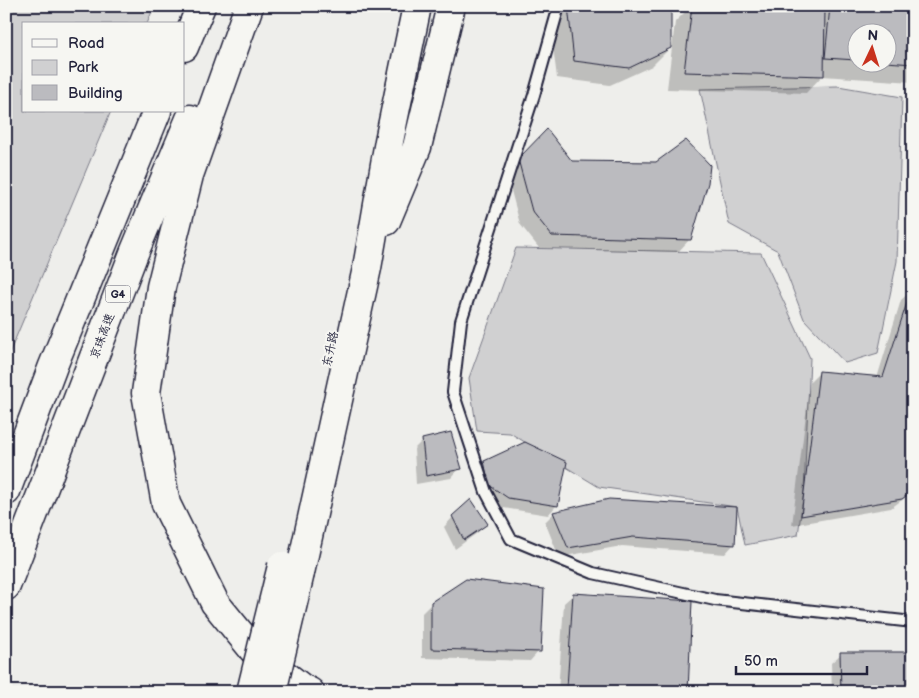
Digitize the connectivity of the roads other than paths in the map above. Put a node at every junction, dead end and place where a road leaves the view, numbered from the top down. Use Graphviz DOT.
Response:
graph roads {
  1 [pos="200,6"];
  2 [pos="237,6"];
  3 [pos="249,6"];
  4 [pos="406,6"];
  5 [pos="417,6"];
  6 [pos="451,6"];
  7 [pos="559,6"];
  8 [pos="185,44"];
  9 [pos="158,112"];
  10 [pos="367,268"];
  11 [pos="53,366"];
  12 [pos="6,472"];
  13 [pos="6,491"];
  14 [pos="291,569"];
  15 [pos="6,586"];
  16 [pos="913,622"];
  17 [pos="251,692"];
  18 [pos="272,692"];
  19 [pos="310,692"];
  1 -- 8 [label="main road"];
  2 -- 15 [label="main road, 京珠高速 / G4"];
  3 -- 19 [label="main road"];
  4 -- 14 [label="main road, 东升路"];
  5 -- 10 [label="main road, 东升路"];
  6 -- 10 [label="main road"];
  7 -- 16 [label="lane"];
  9 -- 11 [label="main road, G4"];
  10 -- 14 [label="main road, 东升路"];
  11 -- 12 [label="main road"];
  11 -- 13 [label="main road, G4"];
  14 -- 17 [label="main road, 东升路, bridge"];
  14 -- 18 [label="main road, 东升路, bridge"];
}
